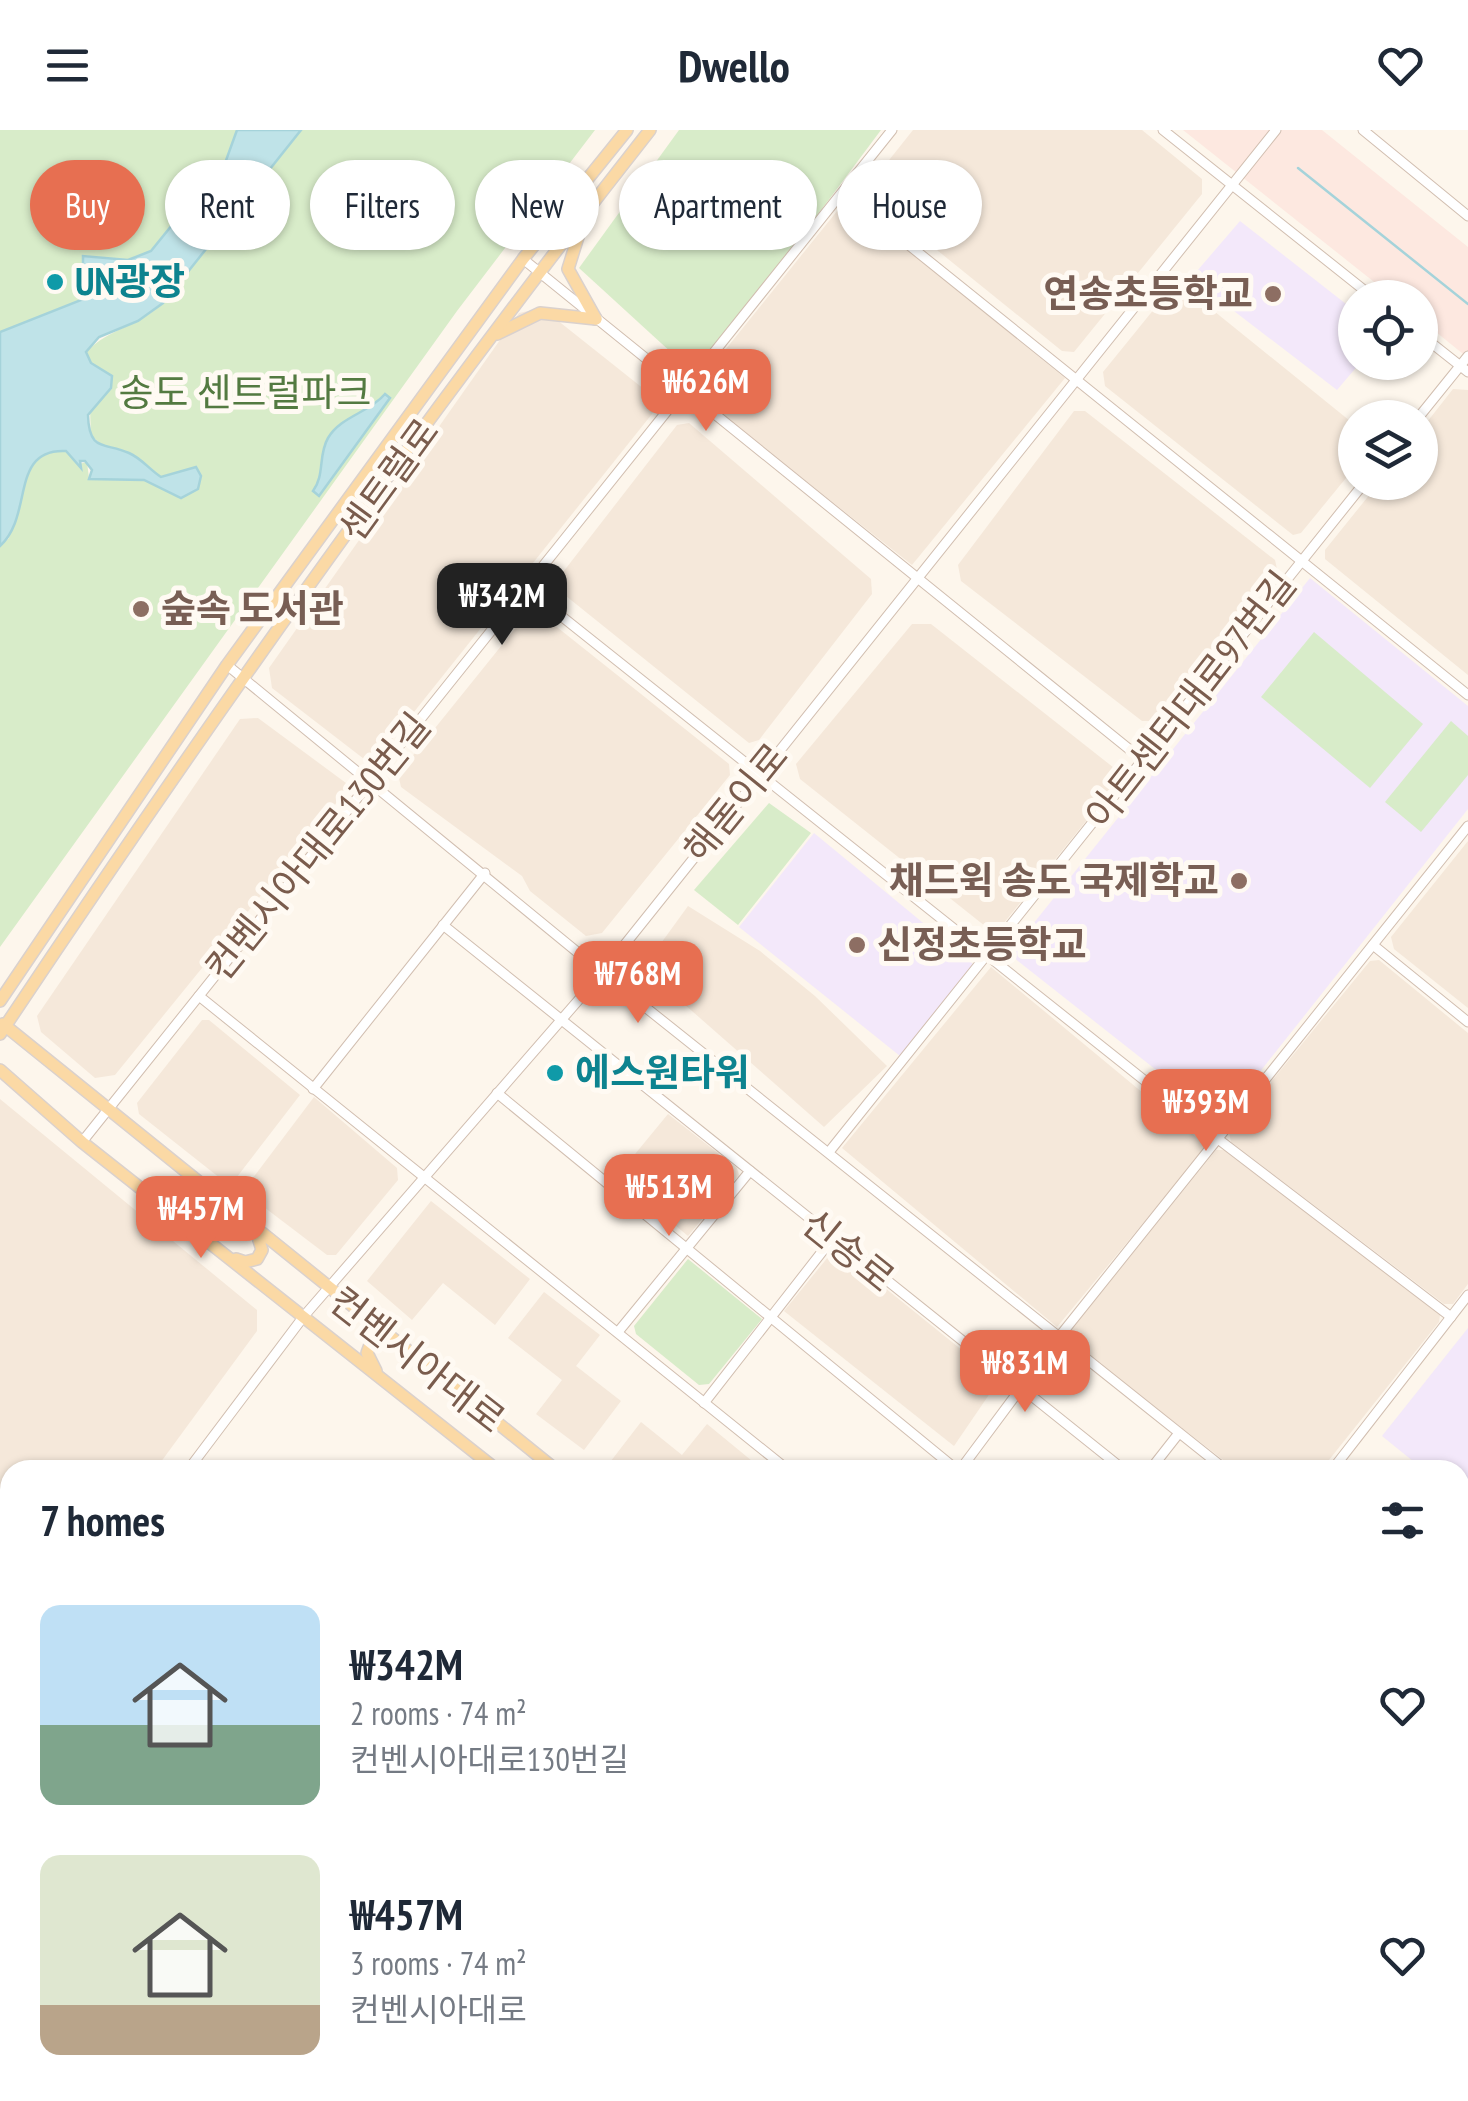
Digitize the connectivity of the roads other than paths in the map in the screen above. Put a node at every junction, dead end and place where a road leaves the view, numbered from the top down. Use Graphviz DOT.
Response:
graph roads {
  1 [pos="627,130"];
  2 [pos="650,130"];
  3 [pos="892,130"];
  4 [pos="1162,130"];
  5 [pos="1276,130"];
  6 [pos="1363,130"];
  7 [pos="868,160"];
  8 [pos="1230,185"];
  9 [pos="599,195"];
  10 [pos="837,200"];
  11 [pos="1468,216"];
  12 [pos="556,250"];
  13 [pos="574,250"];
  14 [pos="915,250"];
  15 [pos="523,258"];
  16 [pos="539,272"];
  17 [pos="1351,280"];
  18 [pos="596,320"];
  19 [pos="491,338"];
  20 [pos="1438,348"];
  21 [pos="1468,356"];
  22 [pos="1464,369"];
  23 [pos="1075,378"];
  24 [pos="684,392"];
  25 [pos="1435,400"];
  26 [pos="1350,500"];
  27 [pos="1302,559"];
  28 [pos="916,577"];
  29 [pos="526,588"];
  30 [pos="226,665"];
  31 [pos="245,680"];
  32 [pos="1468,696"];
  33 [pos="1144,762"];
  34 [pos="758,774"];
  35 [pos="370,783"];
  36 [pos="1468,826"];
  37 [pos="485,873"];
  38 [pos="443,926"];
  39 [pos="1373,945"];
  40 [pos="989,956"];
  41 [pos="602,972"];
  42 [pos="199,996"];
  43 [pos="0,1001"];
  44 [pos="562,1018"];
  45 [pos="1468,1022"];
  46 [pos="2,1027"];
  47 [pos="0,1070"];
  48 [pos="313,1090"];
  49 [pos="497,1094"];
  50 [pos="108,1110"];
  51 [pos="1218,1139"];
  52 [pos="82,1142"];
  53 [pos="829,1152"];
  54 [pos="750,1172"];
  55 [pos="423,1179"];
  56 [pos="247,1225"];
  57 [pos="832,1239"];
  58 [pos="686,1248"];
  59 [pos="228,1255"];
  60 [pos="327,1288"];
  61 [pos="1468,1295"];
  62 [pos="304,1316"];
  63 [pos="770,1316"];
  64 [pos="1451,1317"];
  65 [pos="618,1332"];
  66 [pos="1059,1337"];
  67 [pos="406,1351"];
  68 [pos="382,1378"];
  69 [pos="1021,1387"];
  70 [pos="704,1403"];
  71 [pos="1179,1433"];
  72 [pos="196,1460"];
  73 [pos="484,1460"];
  74 [pos="543,1460"];
  75 [pos="775,1460"];
  76 [pos="947,1460"];
  77 [pos="966,1460"];
  78 [pos="1112,1460"];
  79 [pos="1158,1460"];
  80 [pos="1213,1460"];
  81 [pos="1340,1460"];
  1 -- 15 [label="main road, 센트럴로"];
  2 -- 9 [label="main road, 센트럴로"];
  3 -- 7 [label="street, 컨벤시아대로130번길"];
  4 -- 8 [label="street"];
  5 -- 8 [label="street, 해돋이로"];
  6 -- 11 [label="street"];
  8 -- 17 [label="street"];
  8 -- 23 [label="street, 해돋이로"];
  10 -- 24 [label="street, 컨벤시아대로130번길"];
  12 -- 16 [label="main road, 센트럴로"];
  13 -- 18 [label="main road"];
  14 -- 23 [label="street"];
  15 -- 16 [label="street"];
  15 -- 30 [label="main road, 센트럴로"];
  16 -- 18 [label="street"];
  16 -- 19 [label="main road, 센트럴로"];
  18 -- 19 [label="main road"];
  18 -- 24 [label="street"];
  19 -- 31 [label="main road, 센트럴로"];
  20 -- 22 [label="street"];
  21 -- 22 [label="street"];
  22 -- 25 [label="street"];
  23 -- 27 [label="street"];
  23 -- 28 [label="street, 해돋이로"];
  24 -- 28 [label="street"];
  24 -- 29 [label="street, 컨벤시아대로130번길"];
  26 -- 27 [label="street, 아트센터대로97번길"];
  27 -- 32 [label="street"];
  27 -- 33 [label="street, 아트센터대로97번길"];
  28 -- 33 [label="street"];
  28 -- 34 [label="street, 해돋이로"];
  29 -- 34 [label="street"];
  29 -- 35 [label="street, 컨벤시아대로130번길"];
  30 -- 31 [label="street"];
  30 -- 43 [label="main road, 센트럴로"];
  31 -- 35 [label="street"];
  31 -- 46 [label="main road, 센트럴로"];
  33 -- 40 [label="street, 아트센터대로97번길"];
  34 -- 40 [label="street"];
  34 -- 41 [label="street, 해돋이로"];
  35 -- 37 [label="street"];
  35 -- 42 [label="street, 컨벤시아대로130번길"];
  36 -- 39 [label="street"];
  37 -- 38 [label="street"];
  37 -- 41 [label="street"];
  38 -- 44 [label="street, 신송로"];
  38 -- 48 [label="street"];
  39 -- 45 [label="street"];
  39 -- 51 [label="street"];
  40 -- 51 [label="street"];
  40 -- 53 [label="street, 아트센터대로97번길"];
  41 -- 44 [label="street, 해돋이로"];
  41 -- 53 [label="street"];
  42 -- 48 [label="street"];
  42 -- 50 [label="street, 컨벤시아대로130번길"];
  44 -- 49 [label="street, 해돋이로"];
  44 -- 54 [label="street, 신송로"];
  46 -- 50 [label="main road, 컨벤시아대로"];
  47 -- 52 [label="main road, 컨벤시아대로"];
  48 -- 55 [label="street"];
  49 -- 55 [label="street, 해돋이로"];
  49 -- 58 [label="street"];
  50 -- 52 [label="street, 컨벤시아대로130번길"];
  50 -- 56 [label="main road, 컨벤시아대로"];
  51 -- 64 [label="street"];
  51 -- 66 [label="street"];
  52 -- 59 [label="main road, 컨벤시아대로"];
  53 -- 66 [label="street"];
  54 -- 57 [label="street, 신송로"];
  54 -- 58 [label="street"];
  55 -- 60 [label="street, 해돋이로"];
  55 -- 65 [label="street"];
  56 -- 59 [label="main road"];
  56 -- 60 [label="main road, 컨벤시아대로"];
  57 -- 63 [label="street"];
  57 -- 69 [label="street, 신송로"];
  58 -- 63 [label="street"];
  58 -- 65 [label="street"];
  59 -- 62 [label="main road, 컨벤시아대로"];
  60 -- 62 [label="street, 해돋이로"];
  60 -- 67 [label="main road, 컨벤시아대로"];
  61 -- 64 [label="street"];
  62 -- 68 [label="main road, 컨벤시아대로"];
  62 -- 72 [label="street, 해돋이로"];
  63 -- 70 [label="street"];
  63 -- 76 [label="street"];
  64 -- 81 [label="street"];
  65 -- 70 [label="street"];
  66 -- 69 [label="street"];
  66 -- 71 [label="street"];
  67 -- 68 [label="main road"];
  67 -- 74 [label="main road, 컨벤시아대로"];
  68 -- 73 [label="main road, 컨벤시아대로"];
  69 -- 77 [label="street"];
  69 -- 78 [label="street, 신송로"];
  70 -- 75 [label="street"];
  71 -- 79 [label="street"];
  71 -- 80 [label="street"];
}
